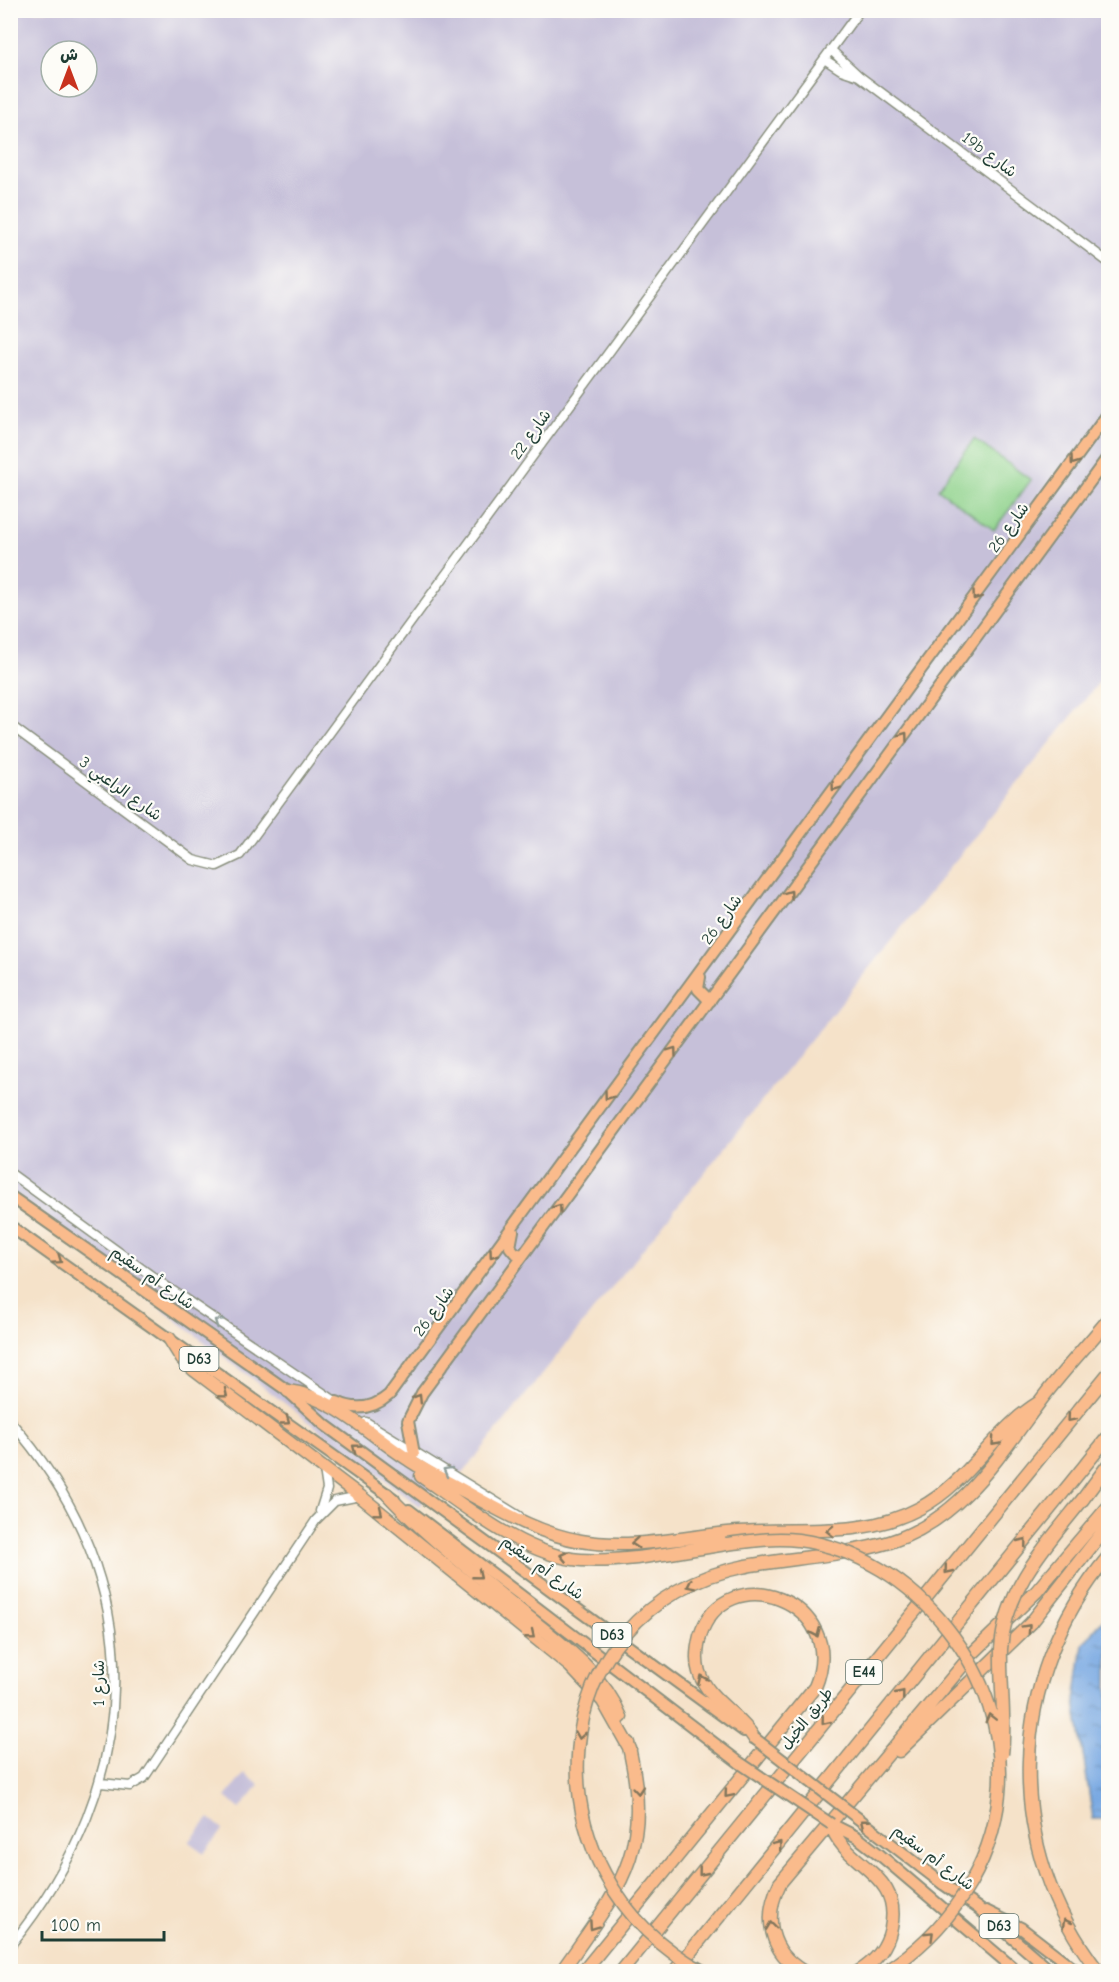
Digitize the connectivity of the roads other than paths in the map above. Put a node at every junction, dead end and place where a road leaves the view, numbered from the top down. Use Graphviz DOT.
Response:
graph roads {
  1 [pos="860,10"];
  2 [pos="831,50"];
  3 [pos="824,59"];
  4 [pos="859,76"];
  5 [pos="1107,260"];
  6 [pos="1108,414"];
  7 [pos="1108,457"];
  8 [pos="10,725"];
  9 [pos="218,866"];
  10 [pos="708,963"];
  11 [pos="710,1001"];
  12 [pos="10,1173"];
  13 [pos="10,1196"];
  14 [pos="514,1224"];
  15 [pos="10,1226"];
  16 [pos="523,1255"];
  17 [pos="1108,1320"];
  18 [pos="169,1338"];
  19 [pos="1108,1374"];
  20 [pos="292,1394"];
  21 [pos="337,1402"];
  22 [pos="1038,1403"];
  23 [pos="10,1421"];
  24 [pos="1108,1437"];
  25 [pos="414,1454"];
  26 [pos="1108,1465"];
  27 [pos="324,1469"];
  28 [pos="1108,1474"];
  29 [pos="387,1494"];
  30 [pos="360,1496"];
  31 [pos="1083,1499"];
  32 [pos="1108,1507"];
  33 [pos="316,1520"];
  34 [pos="531,1526"];
  35 [pos="1108,1526"];
  36 [pos="1108,1557"];
  37 [pos="754,1738"];
  38 [pos="630,1749"];
  39 [pos="1000,1770"];
  40 [pos="101,1783"];
  41 [pos="863,1783"];
  42 [pos="831,1824"];
  43 [pos="978,1908"];
  44 [pos="10,1946"];
  45 [pos="561,1971"];
  46 [pos="583,1971"];
  47 [pos="621,1971"];
  48 [pos="674,1971"];
  49 [pos="704,1971"];
  50 [pos="804,1971"];
  51 [pos="858,1971"];
  52 [pos="885,1971"];
  53 [pos="1018,1971"];
  54 [pos="1052,1971"];
  55 [pos="1078,1971"];
  56 [pos="1099,1971"];
  1 -- 2 [label="street, شارع 22"];
  2 -- 3 [label="street, شارع 22"];
  2 -- 4 [label="street, 19b شارع"];
  3 -- 4 [label="street, 19b شارع"];
  3 -- 9 [label="street, شارع 22"];
  4 -- 5 [label="street, 19b شارع"];
  6 -- 10 [label="main road, شارع 26, one-way"];
  11 -- 7 [label="main road, one-way"];
  8 -- 9 [label="street, شارع الراعبي 3"];
  10 -- 11 [label="main road"];
  10 -- 14 [label="main road, شارع 26, one-way"];
  16 -- 11 [label="main road, one-way"];
  21 -- 12 [label="street, one-way"];
  13 -- 20 [label="main road, شارع أم سقيم / D63"];
  14 -- 16 [label="main road"];
  14 -- 21 [label="main road, شارع 26, one-way"];
  15 -- 18 [label="main road, شارع أم سقيم / D63, one-way"];
  25 -- 16 [label="main road, one-way"];
  17 -- 22 [label="highway"];
  18 -- 27 [label="highway, one-way"];
  18 -- 29 [label="main road, شارع أم سقيم / D63, one-way"];
  19 -- 47 [label="highway, طريق الخيل / E44, one-way"];
  20 -- 34 [label="highway"];
  37 -- 20 [label="main road, شارع أم سقيم / D63, one-way"];
  39 -- 20 [label="highway, one-way, bridge"];
  21 -- 25 [label="street"];
  22 -- 34 [label="highway, one-way"];
  22 -- 49 [label="highway, one-way, bridge"];
  23 -- 40 [label="street, شارع 1"];
  48 -- 24 [label="highway, E44, one-way"];
  34 -- 25 [label="street, one-way"];
  26 -- 31 [label="highway"];
  27 -- 30 [label="highway"];
  27 -- 33 [label="street"];
  28 -- 31 [label="highway"];
  29 -- 38 [label="highway, one-way"];
  29 -- 42 [label="main road, شارع أم سقيم / D63, bridge"];
  30 -- 33 [label="street"];
  30 -- 38 [label="highway, one-way"];
  31 -- 39 [label="highway, bridge"];
  32 -- 41 [label="highway"];
  33 -- 40 [label="street"];
  41 -- 35 [label="highway, one-way"];
  56 -- 36 [label="highway, one-way"];
  43 -- 37 [label="main road, شارع أم سقيم / D63, one-way, bridge"];
  37 -- 46 [label="highway, one-way"];
  38 -- 45 [label="highway, one-way"];
  52 -- 39 [label="highway, one-way, bridge"];
  40 -- 44 [label="street, شارع 1"];
  50 -- 41 [label="highway, one-way"];
  42 -- 51 [label="highway"];
  42 -- 53 [label="main road, شارع أم سقيم / D63"];
  43 -- 54 [label="main road, شارع أم سقيم / D63"];
  43 -- 55 [label="main road"];
}
